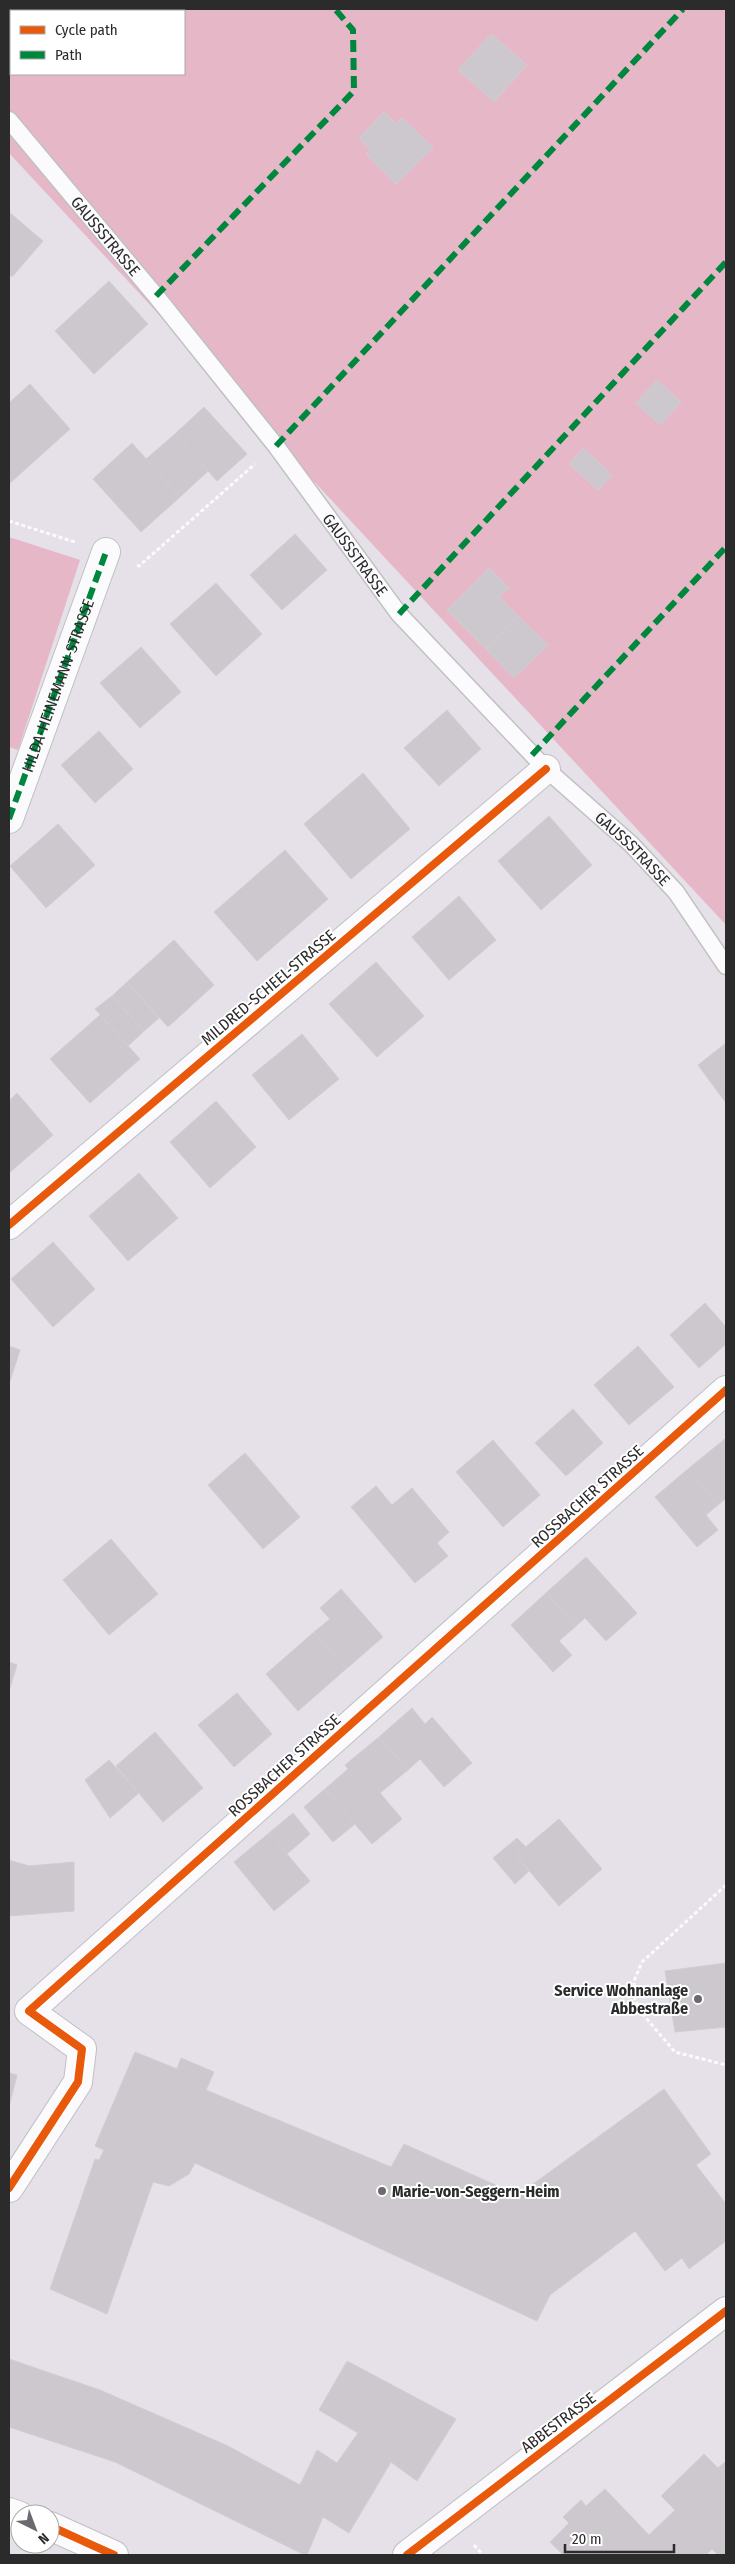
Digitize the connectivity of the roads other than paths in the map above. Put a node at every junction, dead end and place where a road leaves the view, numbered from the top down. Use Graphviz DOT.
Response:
graph roads {
  1 [pos="9,120"];
  2 [pos="106,552"];
  3 [pos="546,769"];
  4 [pos="9,819"];
  5 [pos="726,966"];
  6 [pos="9,1225"];
  7 [pos="726,1390"];
  8 [pos="19,2008"];
  9 [pos="9,2188"];
  10 [pos="726,2311"];
  11 [pos="60,2531"];
  12 [pos="114,2555"];
  13 [pos="407,2555"];
  1 -- 3 [label="lane, GAUSSSTRASSE"];
  2 -- 4 [label="street, HILDA-HEINEMANN-STRASSE"];
  3 -- 5 [label="lane, GAUSSSTRASSE"];
  3 -- 6 [label="street, MILDRED-SCHEEL-STRASSE"];
  7 -- 8 [label="street, ROSSBACHER STRASSE"];
  8 -- 9 [label="street, ROSSBACHER STRASSE"];
  10 -- 13 [label="street, ABBESTRASSE"];
  11 -- 12 [label="street"];
}
